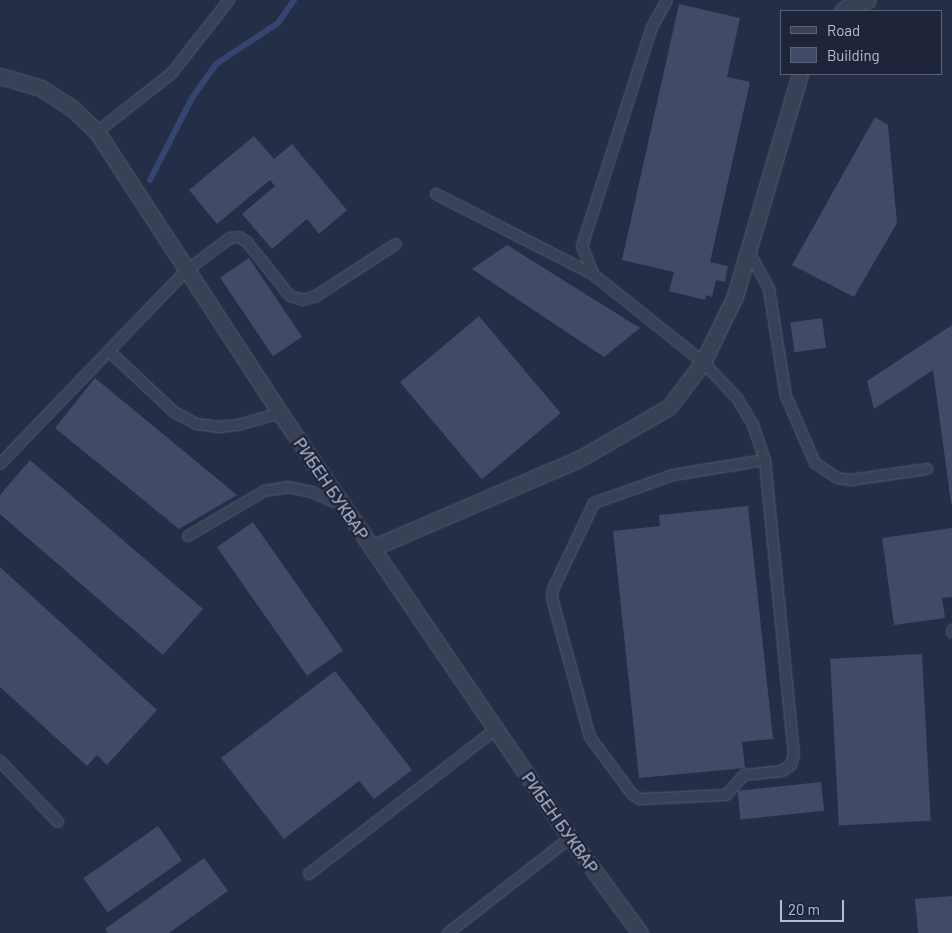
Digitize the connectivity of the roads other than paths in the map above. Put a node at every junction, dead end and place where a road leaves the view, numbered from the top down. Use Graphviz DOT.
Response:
graph roads {
  1 [pos="229,0"];
  2 [pos="667,0"];
  3 [pos="868,0"];
  4 [pos="843,10"];
  5 [pos="800,75"];
  6 [pos="0,76"];
  7 [pos="97,132"];
  8 [pos="436,194"];
  9 [pos="396,244"];
  10 [pos="748,250"];
  11 [pos="187,270"];
  12 [pos="594,275"];
  13 [pos="109,352"];
  14 [pos="703,362"];
  15 [pos="280,413"];
  16 [pos="766,460"];
  17 [pos="0,464"];
  18 [pos="927,469"];
  19 [pos="343,506"];
  20 [pos="188,536"];
  21 [pos="372,548"];
  22 [pos="496,729"];
  23 [pos="0,761"];
  24 [pos="58,822"];
  25 [pos="570,838"];
  26 [pos="309,874"];
  27 [pos="448,933"];
  28 [pos="640,933"];
  1 -- 7 [label="lane"];
  2 -- 12 [label="lane"];
  3 -- 4 [label="street"];
  5 -- 10 [label="street"];
  6 -- 7 [label="street, РИБЕН БУКВАР"];
  7 -- 11 [label="street, РИБЕН БУКВАР"];
  8 -- 12 [label="lane"];
  9 -- 11 [label="lane"];
  10 -- 14 [label="street"];
  10 -- 18 [label="lane"];
  11 -- 13 [label="lane"];
  11 -- 15 [label="street, РИБЕН БУКВАР"];
  12 -- 14 [label="lane"];
  13 -- 15 [label="lane"];
  13 -- 17 [label="lane"];
  14 -- 16 [label="lane"];
  14 -- 21 [label="street"];
  15 -- 19 [label="street, РИБЕН БУКВАР"];
  16 -- 16 [label="lane"];
  19 -- 20 [label="lane"];
  19 -- 21 [label="street, РИБЕН БУКВАР"];
  21 -- 22 [label="street, РИБЕН БУКВАР"];
  22 -- 25 [label="street, РИБЕН БУКВАР"];
  22 -- 26 [label="lane"];
  23 -- 24 [label="lane"];
  25 -- 27 [label="lane"];
  25 -- 28 [label="street, РИБЕН БУКВАР"];
}
